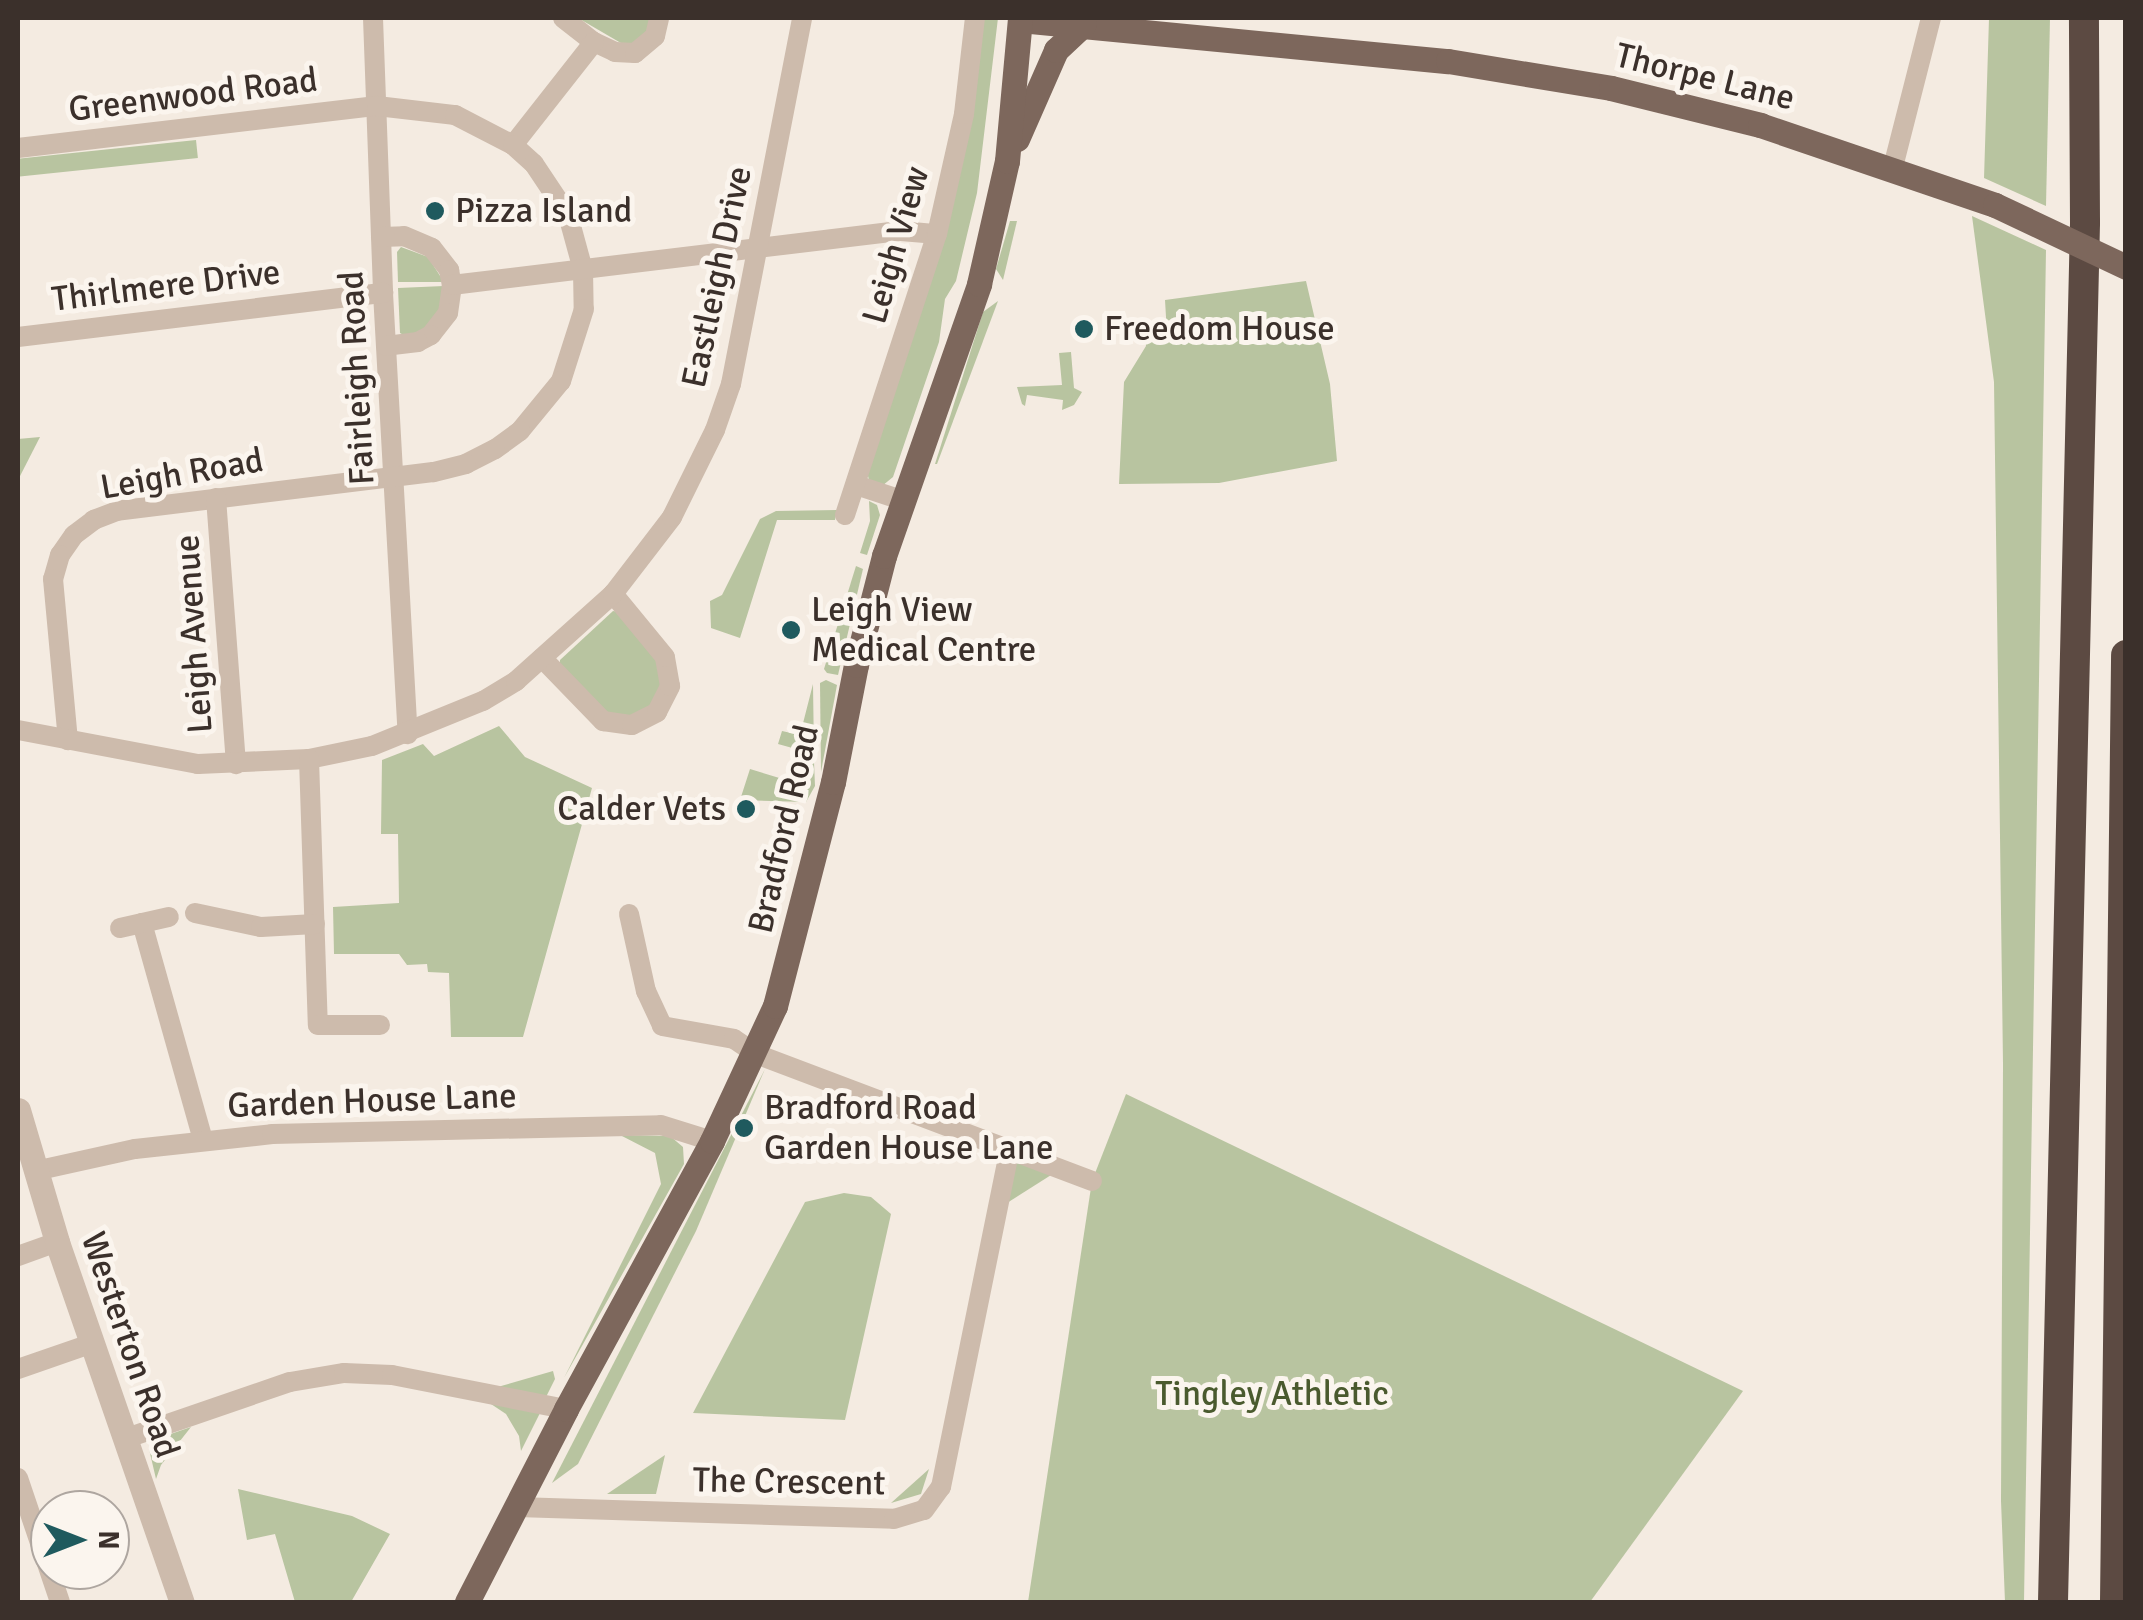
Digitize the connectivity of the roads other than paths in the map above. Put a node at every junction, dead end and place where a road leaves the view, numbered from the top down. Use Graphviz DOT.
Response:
graph roads {
  1 [pos="373,18"];
  2 [pos="563,18"];
  3 [pos="659,18"];
  4 [pos="802,18"];
  5 [pos="975,18"];
  6 [pos="1931,18"];
  7 [pos="2084,18"];
  8 [pos="1020,19"];
  9 [pos="1080,21"];
  10 [pos="594,42"];
  11 [pos="376,106"];
  12 [pos="513,144"];
  13 [pos="18,148"];
  14 [pos="1007,161"];
  15 [pos="1892,167"];
  16 [pos="937,234"];
  17 [pos="381,236"];
  18 [pos="756,250"];
  19 [pos="2126,267"];
  20 [pos="583,270"];
  21 [pos="452,285"];
  22 [pos="383,293"];
  23 [pos="18,337"];
  24 [pos="386,346"];
  25 [pos="396,476"];
  26 [pos="856,485"];
  27 [pos="216,498"];
  28 [pos="902,500"];
  29 [pos="844,515"];
  30 [pos="613,594"];
  31 [pos="2126,655"];
  32 [pos="542,658"];
  33 [pos="18,730"];
  34 [pos="408,734"];
  35 [pos="68,740"];
  36 [pos="308,759"];
  37 [pos="236,764"];
  38 [pos="195,913"];
  39 [pos="629,914"];
  40 [pos="169,918"];
  41 [pos="142,923"];
  42 [pos="316,924"];
  43 [pos="120,928"];
  44 [pos="380,1025"];
  45 [pos="756,1054"];
  46 [pos="18,1110"];
  47 [pos="204,1140"];
  48 [pos="712,1141"];
  49 [pos="1010,1150"];
  50 [pos="35,1171"];
  51 [pos="1092,1181"];
  52 [pos="57,1242"];
  53 [pos="18,1256"];
  54 [pos="94,1343"];
  55 [pos="18,1369"];
  56 [pos="566,1408"];
  57 [pos="126,1438"];
  58 [pos="18,1478"];
  59 [pos="517,1507"];
  60 [pos="60,1602"];
  61 [pos="182,1602"];
  62 [pos="467,1602"];
  63 [pos="2053,1602"];
  64 [pos="2115,1602"];
  1 -- 11 [label="street, Fairleigh Road"];
  2 -- 10 [label="street"];
  3 -- 10 [label="street"];
  4 -- 18 [label="street, Eastleigh Drive"];
  5 -- 16 [label="street, Leigh View"];
  6 -- 15 [label="street"];
  7 -- 63 [label="highway"];
  8 -- 9 [label="main road, Thorpe Lane"];
  8 -- 14 [label="main road, Bradford Road"];
  9 -- 14 [label="main road"];
  9 -- 15 [label="main road, Thorpe Lane"];
  10 -- 12 [label="street"];
  11 -- 12 [label="street, Greenwood Road"];
  11 -- 13 [label="street, Greenwood Road"];
  11 -- 17 [label="street, Fairleigh Road"];
  12 -- 20 [label="street, Leigh Road"];
  14 -- 28 [label="main road, Bradford Road"];
  15 -- 19 [label="main road, Thorpe Lane, bridge"];
  16 -- 18 [label="street"];
  16 -- 26 [label="street, Leigh View"];
  17 -- 21 [label="street"];
  17 -- 22 [label="street, Fairleigh Road"];
  18 -- 20 [label="street"];
  18 -- 30 [label="street, Eastleigh Drive"];
  20 -- 21 [label="street"];
  20 -- 25 [label="street, Leigh Road"];
  21 -- 24 [label="street"];
  22 -- 23 [label="street, Thirlmere Drive"];
  22 -- 24 [label="street, Fairleigh Road"];
  24 -- 25 [label="street, Fairleigh Road"];
  25 -- 27 [label="street, Leigh Road"];
  25 -- 34 [label="street, Fairleigh Road"];
  26 -- 28 [label="street"];
  26 -- 29 [label="street, Leigh View"];
  27 -- 35 [label="street, Leigh Road"];
  27 -- 37 [label="street, Leigh Avenue"];
  28 -- 45 [label="main road, Bradford Road"];
  30 -- 32 [label="street, Eastleigh Drive"];
  30 -- 32 [label="street"];
  31 -- 64 [label="highway"];
  32 -- 34 [label="street, Eastleigh Drive"];
  33 -- 35 [label="street, Eastleigh Drive"];
  34 -- 36 [label="street, Eastleigh Drive"];
  35 -- 37 [label="street, Eastleigh Drive"];
  36 -- 37 [label="street, Eastleigh Drive"];
  36 -- 42 [label="street"];
  38 -- 42 [label="street"];
  39 -- 45 [label="street"];
  40 -- 41 [label="street"];
  41 -- 43 [label="street"];
  41 -- 47 [label="street"];
  42 -- 44 [label="street"];
  45 -- 48 [label="main road, Bradford Road"];
  45 -- 49 [label="street"];
  46 -- 50 [label="street, Westerton Road"];
  47 -- 48 [label="street, Garden House Lane"];
  47 -- 50 [label="street, Garden House Lane"];
  48 -- 56 [label="main road, Bradford Road"];
  49 -- 51 [label="street"];
  49 -- 59 [label="street, The Crescent"];
  50 -- 52 [label="street, Westerton Road"];
  52 -- 53 [label="street"];
  52 -- 54 [label="street, Westerton Road"];
  54 -- 55 [label="street"];
  54 -- 57 [label="street, Westerton Road"];
  56 -- 57 [label="street"];
  56 -- 59 [label="main road, Bradford Road"];
  57 -- 61 [label="street, Westerton Road"];
  58 -- 60 [label="street"];
  59 -- 62 [label="main road, Bradford Road"];
}
